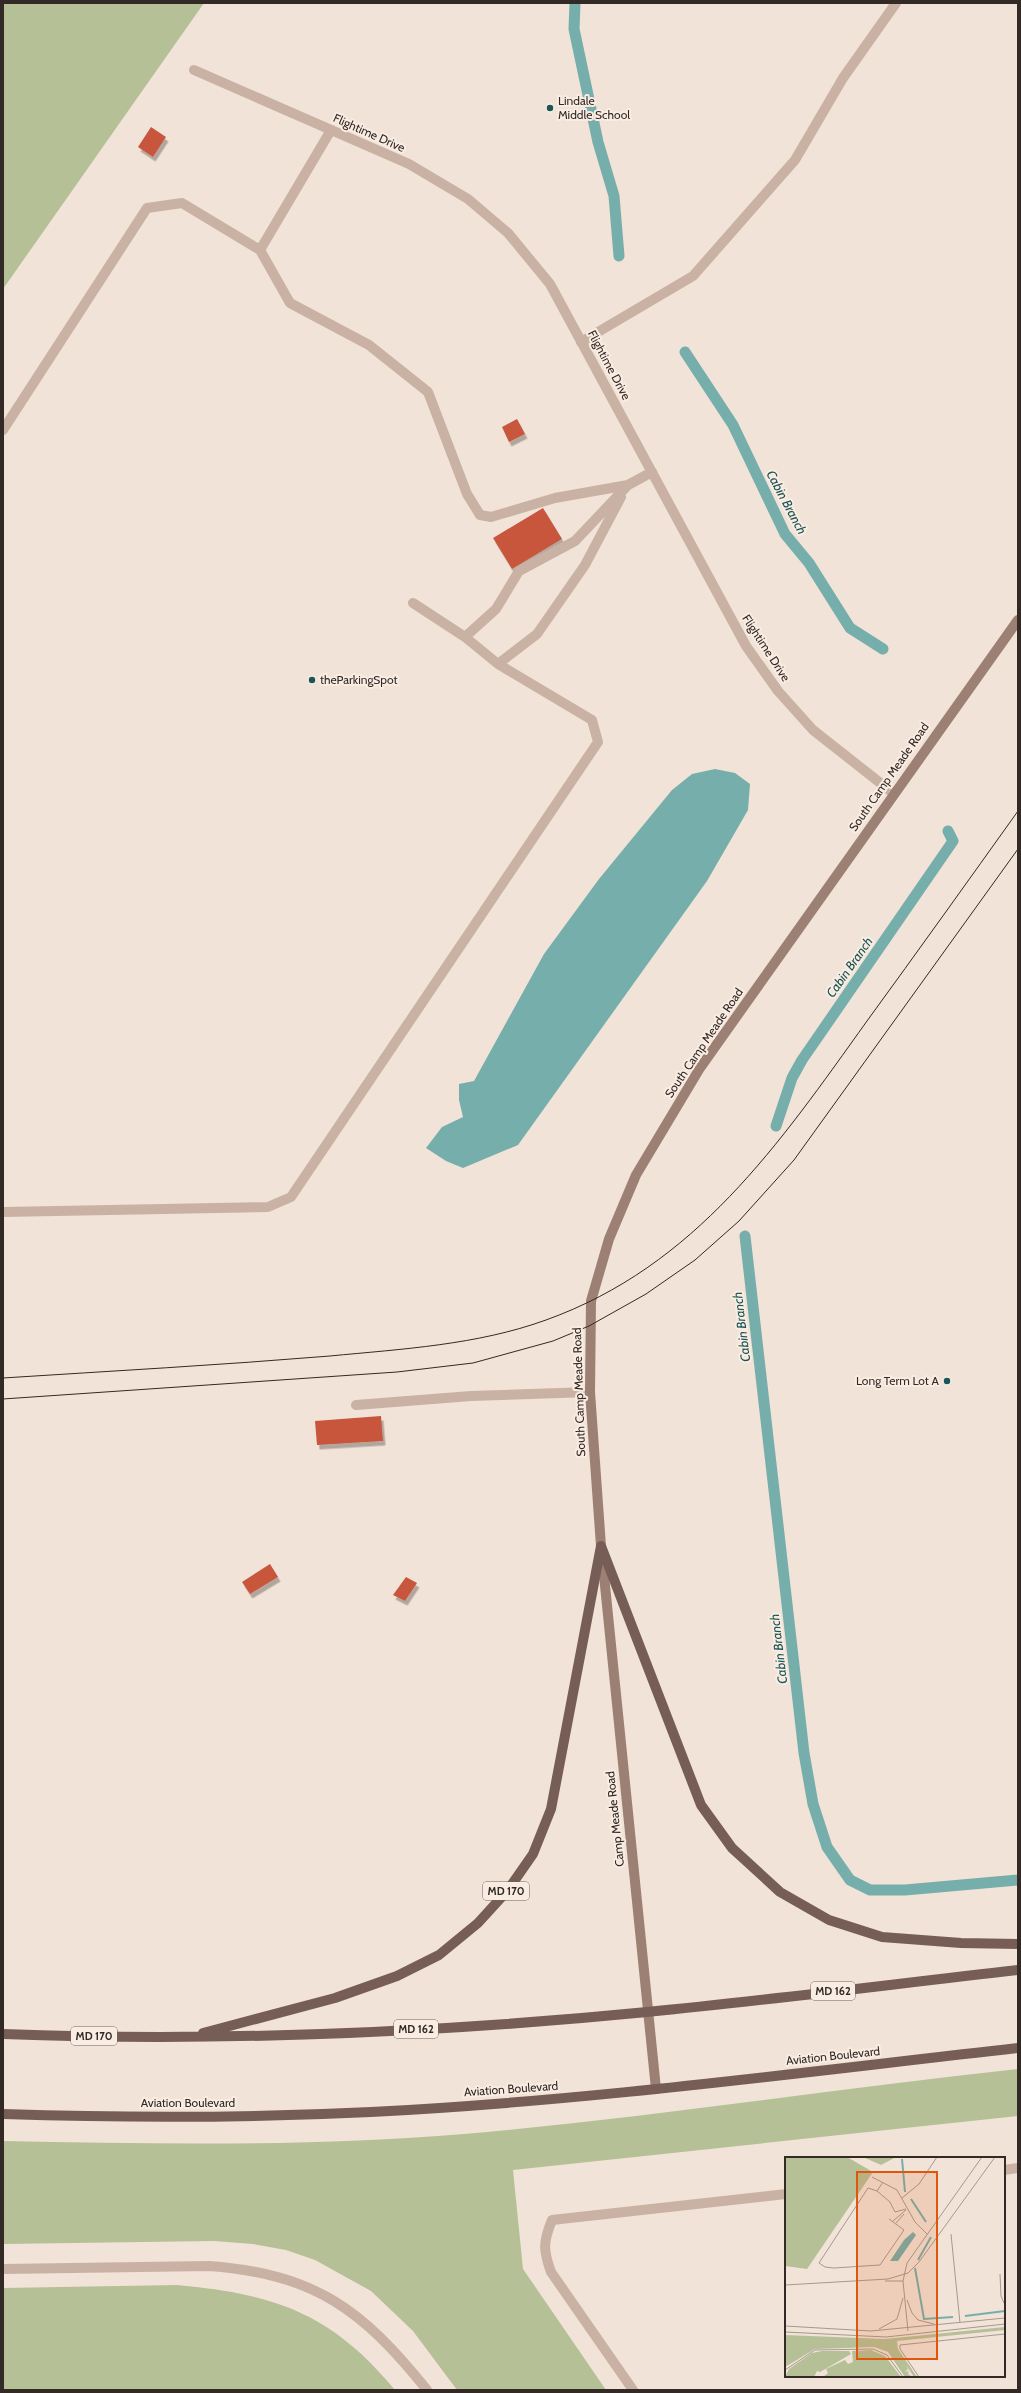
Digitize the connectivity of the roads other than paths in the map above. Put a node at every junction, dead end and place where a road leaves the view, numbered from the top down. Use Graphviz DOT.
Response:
graph roads {
  1 [pos="896,3"];
  2 [pos="194,70"];
  3 [pos="331,130"];
  4 [pos="260,250"];
  5 [pos="581,342"];
  6 [pos="3,430"];
  7 [pos="652,472"];
  8 [pos="628,485"];
  9 [pos="413,602"];
  10 [pos="1018,620"];
  11 [pos="465,638"];
  12 [pos="498,664"];
  13 [pos="893,794"];
  14 [pos="3,1212"];
  15 [pos="590,1392"];
  16 [pos="356,1405"];
  17 [pos="601,1546"];
  18 [pos="1018,1944"];
  19 [pos="1018,1970"];
  20 [pos="648,2012"];
  21 [pos="3,2034"];
  22 [pos="184,2038"];
  23 [pos="1018,2048"];
  24 [pos="656,2089"];
  25 [pos="3,2114"];
  26 [pos="1018,2168"];
  27 [pos="1005,2170"];
  28 [pos="785,2194"];
  29 [pos="3,2269"];
  30 [pos="427,2390"];
  31 [pos="633,2390"];
  1 -- 5 [label="street"];
  2 -- 3 [label="street, Flightime Drive"];
  3 -- 4 [label="street"];
  3 -- 5 [label="street, Flightime Drive"];
  4 -- 6 [label="street"];
  4 -- 8 [label="street"];
  5 -- 7 [label="street, Flightime Drive"];
  7 -- 8 [label="street"];
  7 -- 13 [label="street, Flightime Drive"];
  8 -- 11 [label="street"];
  8 -- 12 [label="street"];
  9 -- 11 [label="street"];
  10 -- 13 [label="main road, South Camp Meade Road / MD 170"];
  11 -- 12 [label="street"];
  12 -- 14 [label="street"];
  13 -- 15 [label="main road, South Camp Meade Road / MD 170"];
  15 -- 16 [label="street"];
  15 -- 17 [label="main road, South Camp Meade Road / MD 170"];
  17 -- 18 [label="main road"];
  17 -- 20 [label="main road, Camp Meade Road / MD 170"];
  17 -- 22 [label="main road, MD 170"];
  19 -- 20 [label="main road, MD 162"];
  20 -- 22 [label="main road, MD 162"];
  20 -- 24 [label="main road, Camp Meade Road / MD 170"];
  21 -- 22 [label="main road, MD 170"];
  23 -- 24 [label="main road, Aviation Boulevard"];
  24 -- 25 [label="main road, Aviation Boulevard"];
  26 -- 27 [label="street"];
  28 -- 31 [label="street"];
  29 -- 30 [label="street"];
}
